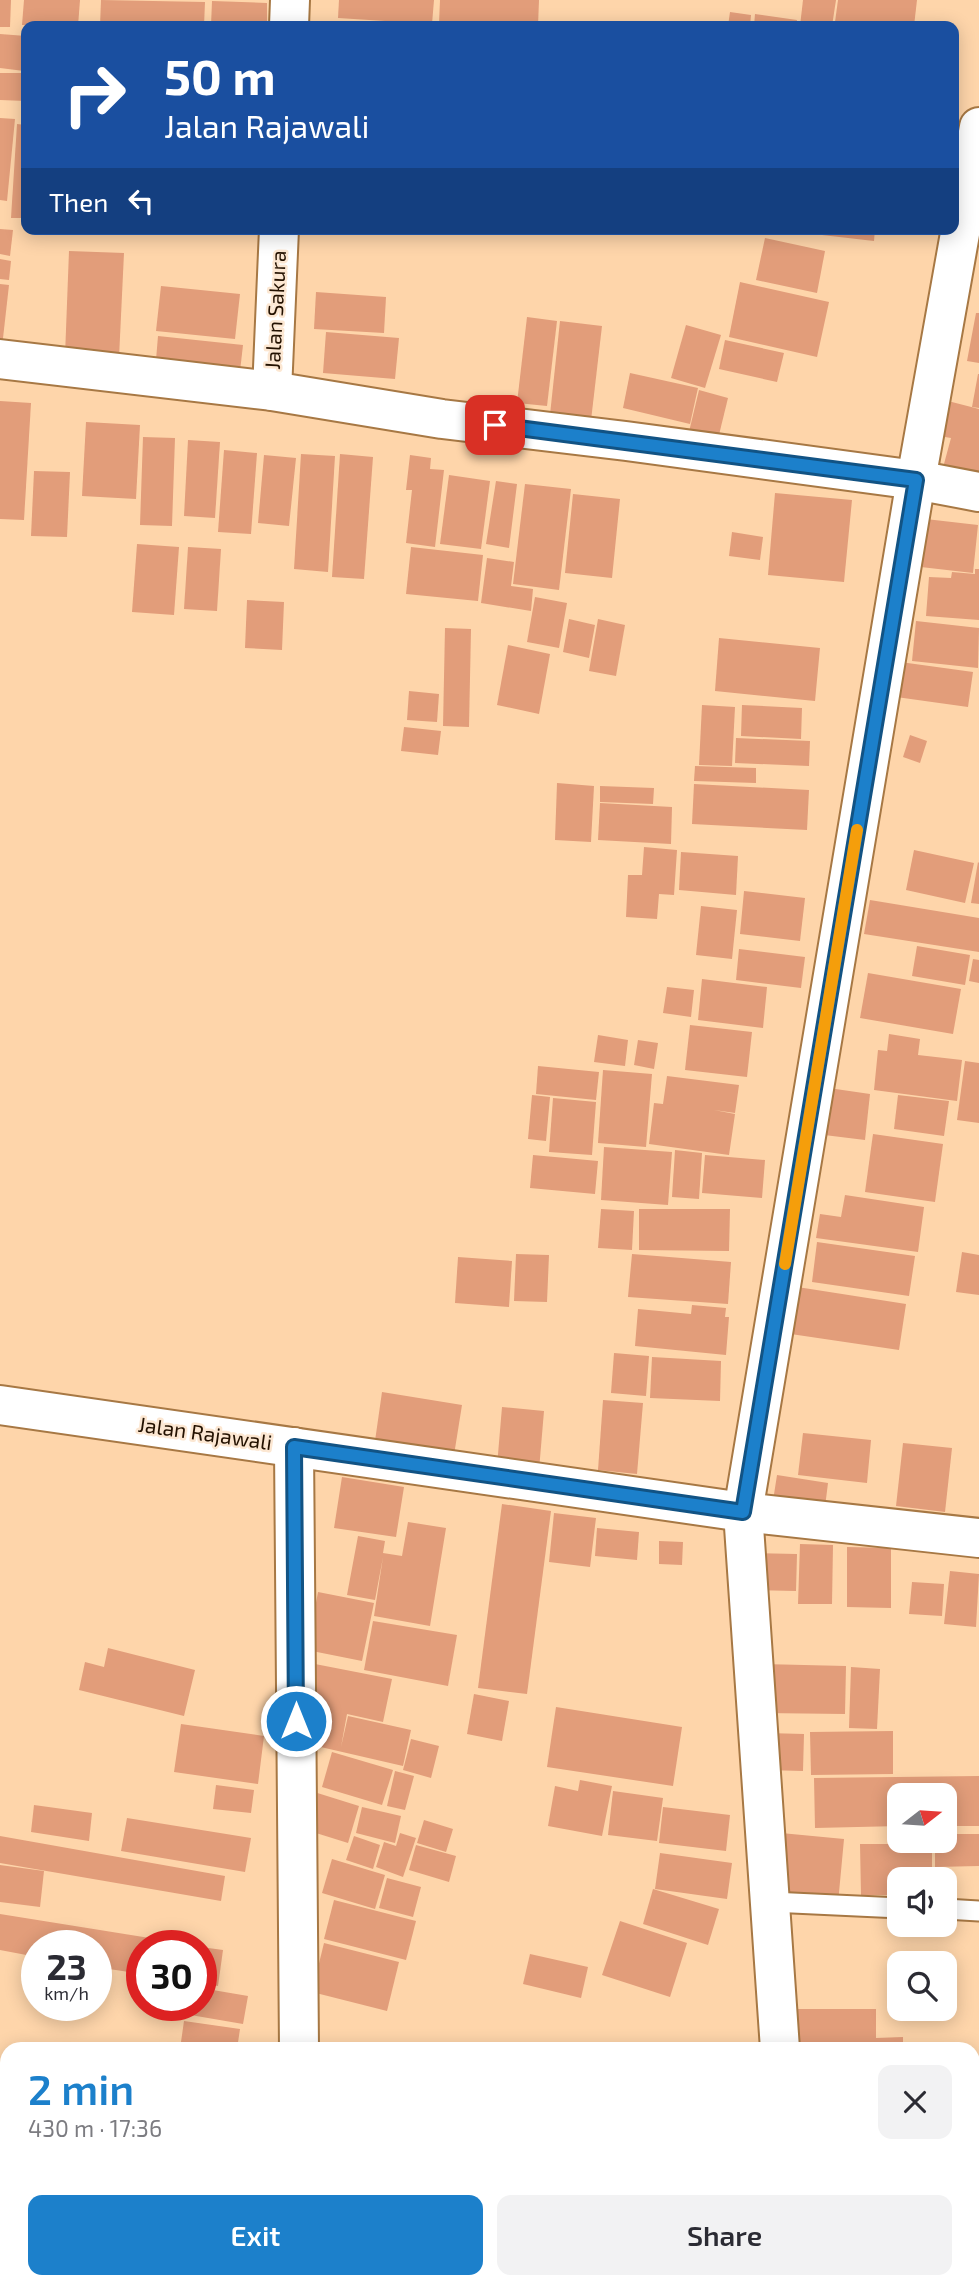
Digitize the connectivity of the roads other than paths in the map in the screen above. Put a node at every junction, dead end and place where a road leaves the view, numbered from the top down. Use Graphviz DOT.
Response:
graph roads {
  1 [pos="290,0"];
  2 [pos="289,21"];
  3 [pos="979,127"];
  4 [pos="279,235"];
  5 [pos="0,359"];
  6 [pos="272,391"];
  7 [pos="916,480"];
  8 [pos="979,492"];
  9 [pos="0,1405"];
  10 [pos="294,1447"];
  11 [pos="743,1512"];
  12 [pos="979,1538"];
  13 [pos="771,1902"];
  14 [pos="887,1907"];
  15 [pos="957,1910"];
  16 [pos="979,1911"];
  17 [pos="299,2042"];
  18 [pos="780,2042"];
  1 -- 2 [label="street"];
  3 -- 7 [label="street"];
  4 -- 6 [label="street, Jalan Sakura"];
  5 -- 6 [label="street"];
  6 -- 7 [label="street"];
  7 -- 8 [label="street"];
  7 -- 11 [label="street"];
  9 -- 10 [label="street, Jalan Rajawali"];
  10 -- 11 [label="street, Jalan Rajawali"];
  10 -- 17 [label="street"];
  11 -- 12 [label="street, Jalan Rajawali"];
  11 -- 13 [label="street"];
  13 -- 14 [label="lane"];
  13 -- 18 [label="street"];
  15 -- 16 [label="lane"];
}
